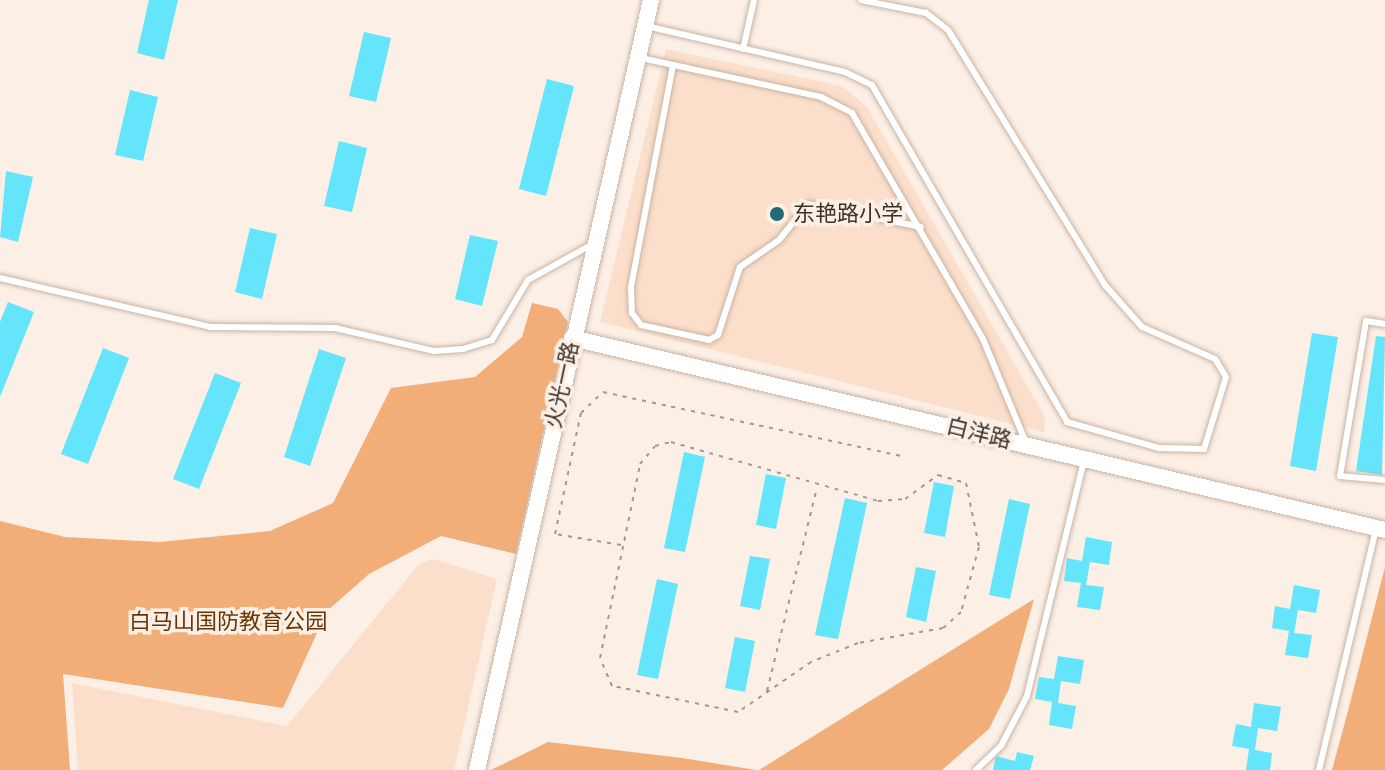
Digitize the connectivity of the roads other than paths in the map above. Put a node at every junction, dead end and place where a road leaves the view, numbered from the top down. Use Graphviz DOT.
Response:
graph roads {
  1 [pos="651,0"];
  2 [pos="754,0"];
  3 [pos="861,0"];
  4 [pos="645,25"];
  5 [pos="743,49"];
  6 [pos="638,57"];
  7 [pos="673,65"];
  8 [pos="921,227"];
  9 [pos="594,243"];
  10 [pos="0,278"];
  11 [pos="1385,324"];
  12 [pos="572,338"];
  13 [pos="1027,445"];
  14 [pos="1084,460"];
  15 [pos="1385,480"];
  16 [pos="1380,529"];
  17 [pos="477,770"];
  18 [pos="976,770"];
  19 [pos="1319,770"];
  1 -- 4 [label="street, 火光一路"];
  2 -- 5 [label="lane"];
  3 -- 5 [label="lane"];
  4 -- 5 [label="lane"];
  4 -- 6 [label="street, 火光一路"];
  6 -- 7 [label="lane"];
  6 -- 9 [label="street, 火光一路"];
  7 -- 8 [label="lane"];
  7 -- 8 [label="lane"];
  8 -- 13 [label="lane"];
  9 -- 10 [label="lane"];
  9 -- 12 [label="street, 火光一路"];
  11 -- 15 [label="lane"];
  12 -- 13 [label="street, 白洋路"];
  12 -- 17 [label="street, 火光一路"];
  13 -- 14 [label="street, 白洋路"];
  14 -- 16 [label="street, 白洋路"];
  14 -- 18 [label="lane"];
  16 -- 19 [label="lane"];
}
